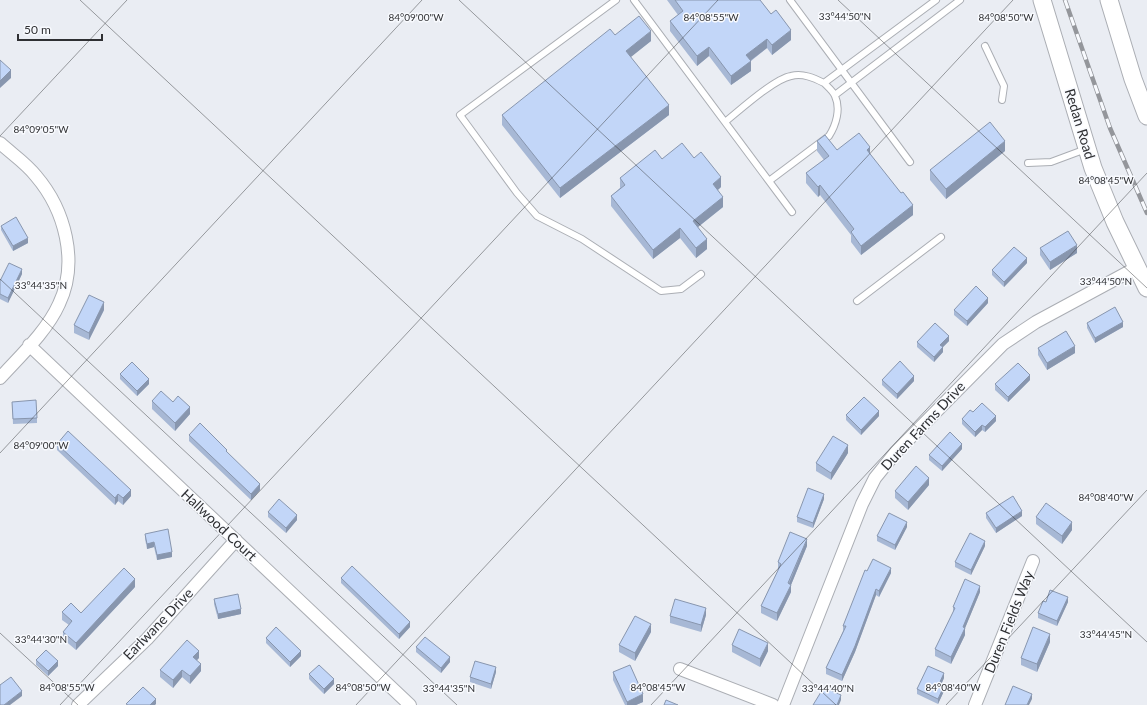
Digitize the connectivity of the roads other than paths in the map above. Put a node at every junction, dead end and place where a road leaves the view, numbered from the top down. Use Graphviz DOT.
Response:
graph roads {
  1 [pos="616,0"];
  2 [pos="634,0"];
  3 [pos="790,0"];
  4 [pos="936,0"];
  5 [pos="960,0"];
  6 [pos="1042,0"];
  7 [pos="1109,0"];
  8 [pos="985,46"];
  9 [pos="842,70"];
  10 [pos="824,83"];
  11 [pos="851,83"];
  12 [pos="835,95"];
  13 [pos="1002,100"];
  14 [pos="1147,116"];
  15 [pos="725,122"];
  16 [pos="0,143"];
  17 [pos="1087,149"];
  18 [pos="910,162"];
  19 [pos="1028,163"];
  20 [pos="769,181"];
  21 [pos="792,212"];
  22 [pos="941,237"];
  23 [pos="1136,268"];
  24 [pos="701,274"];
  25 [pos="1147,288"];
  26 [pos="858,301"];
  27 [pos="29,345"];
  28 [pos="0,378"];
  29 [pos="236,540"];
  30 [pos="1033,561"];
  31 [pos="680,669"];
  32 [pos="78,705"];
  33 [pos="410,705"];
  34 [pos="773,705"];
  35 [pos="783,705"];
  36 [pos="976,705"];
  1 -- 24 [label="lane"];
  2 -- 15 [label="lane"];
  3 -- 9 [label="lane"];
  4 -- 9 [label="lane"];
  5 -- 11 [label="lane"];
  6 -- 17 [label="main road, Redan Road"];
  7 -- 14 [label="main road"];
  8 -- 13 [label="lane"];
  9 -- 10 [label="lane"];
  9 -- 11 [label="lane"];
  10 -- 12 [label="lane"];
  10 -- 15 [label="lane"];
  11 -- 12 [label="lane"];
  11 -- 18 [label="lane"];
  12 -- 20 [label="lane"];
  15 -- 20 [label="lane"];
  16 -- 27 [label="street"];
  17 -- 19 [label="lane"];
  17 -- 23 [label="main road, Redan Road"];
  20 -- 21 [label="lane"];
  22 -- 26 [label="lane"];
  23 -- 25 [label="main road, Redan Road"];
  23 -- 35 [label="street, Duren Farms Drive"];
  27 -- 28 [label="street"];
  27 -- 29 [label="street, Hallwood Court"];
  29 -- 32 [label="street, Earlwane Drive"];
  29 -- 33 [label="street, Hallwood Court"];
  30 -- 36 [label="street, Duren Fields Way"];
  31 -- 34 [label="street"];
}
